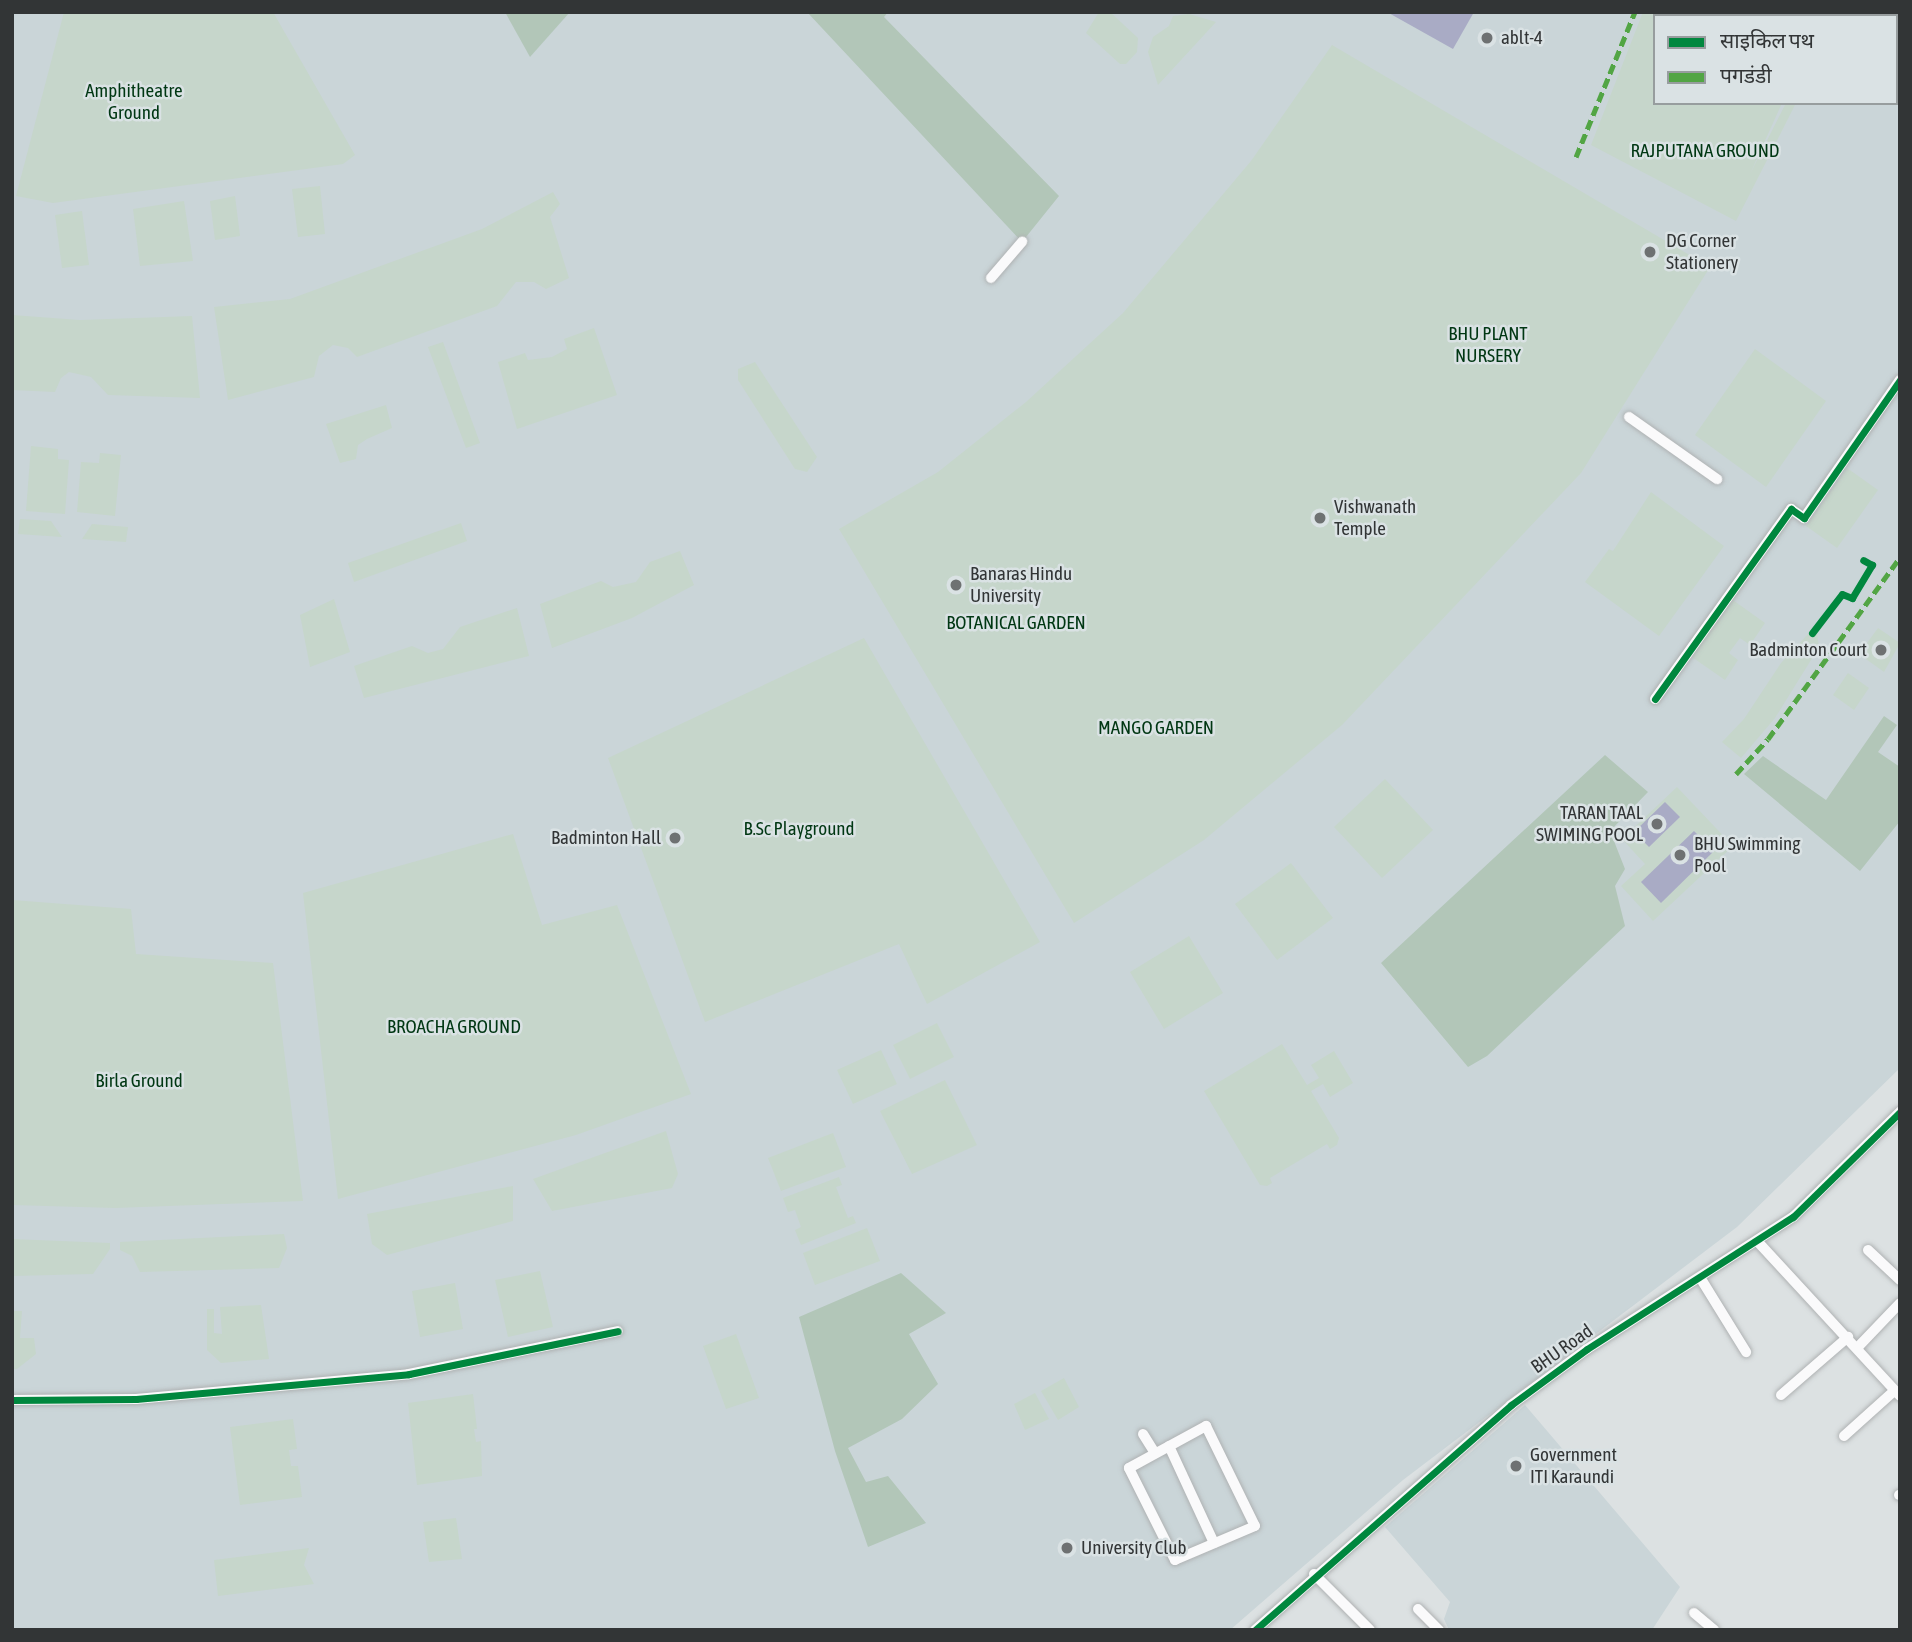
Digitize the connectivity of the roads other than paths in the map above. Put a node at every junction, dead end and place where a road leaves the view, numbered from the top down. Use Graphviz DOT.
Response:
graph roads {
  1 [pos="1022,242"];
  2 [pos="991,278"];
  3 [pos="1900,380"];
  4 [pos="1629,417"];
  5 [pos="1717,479"];
  6 [pos="1655,698"];
  7 [pos="1900,1112"];
  8 [pos="1758,1242"];
  9 [pos="1868,1250"];
  10 [pos="1702,1279"];
  11 [pos="1900,1280"];
  12 [pos="1900,1303"];
  13 [pos="618,1331"];
  14 [pos="1848,1337"];
  15 [pos="1858,1347"];
  16 [pos="1746,1352"];
  17 [pos="1897,1394"];
  18 [pos="1781,1395"];
  19 [pos="12,1400"];
  20 [pos="1143,1434"];
  21 [pos="1844,1436"];
  22 [pos="1169,1446"];
  23 [pos="1156,1454"];
  24 [pos="1214,1544"];
  25 [pos="1314,1574"];
  26 [pos="1418,1609"];
  27 [pos="1694,1613"];
  28 [pos="1255,1630"];
  29 [pos="1370,1630"];
  30 [pos="1438,1630"];
  31 [pos="1714,1630"];
  1 -- 2 [label="street"];
  3 -- 6 [label="street"];
  4 -- 5 [label="street"];
  7 -- 8 [label="street, BHU Road"];
  8 -- 10 [label="street, BHU Road"];
  8 -- 14 [label="street"];
  9 -- 11 [label="street"];
  10 -- 16 [label="street"];
  10 -- 25 [label="street, BHU Road"];
  12 -- 15 [label="street"];
  13 -- 19 [label="street"];
  14 -- 15 [label="street"];
  14 -- 18 [label="street"];
  15 -- 17 [label="street"];
  17 -- 21 [label="street"];
  20 -- 23 [label="street"];
  22 -- 23 [label="street"];
  22 -- 24 [label="street"];
  22 -- 24 [label="street"];
  23 -- 24 [label="street"];
  25 -- 28 [label="street, BHU Road"];
  25 -- 29 [label="street"];
  26 -- 30 [label="street"];
  27 -- 31 [label="street"];
}
